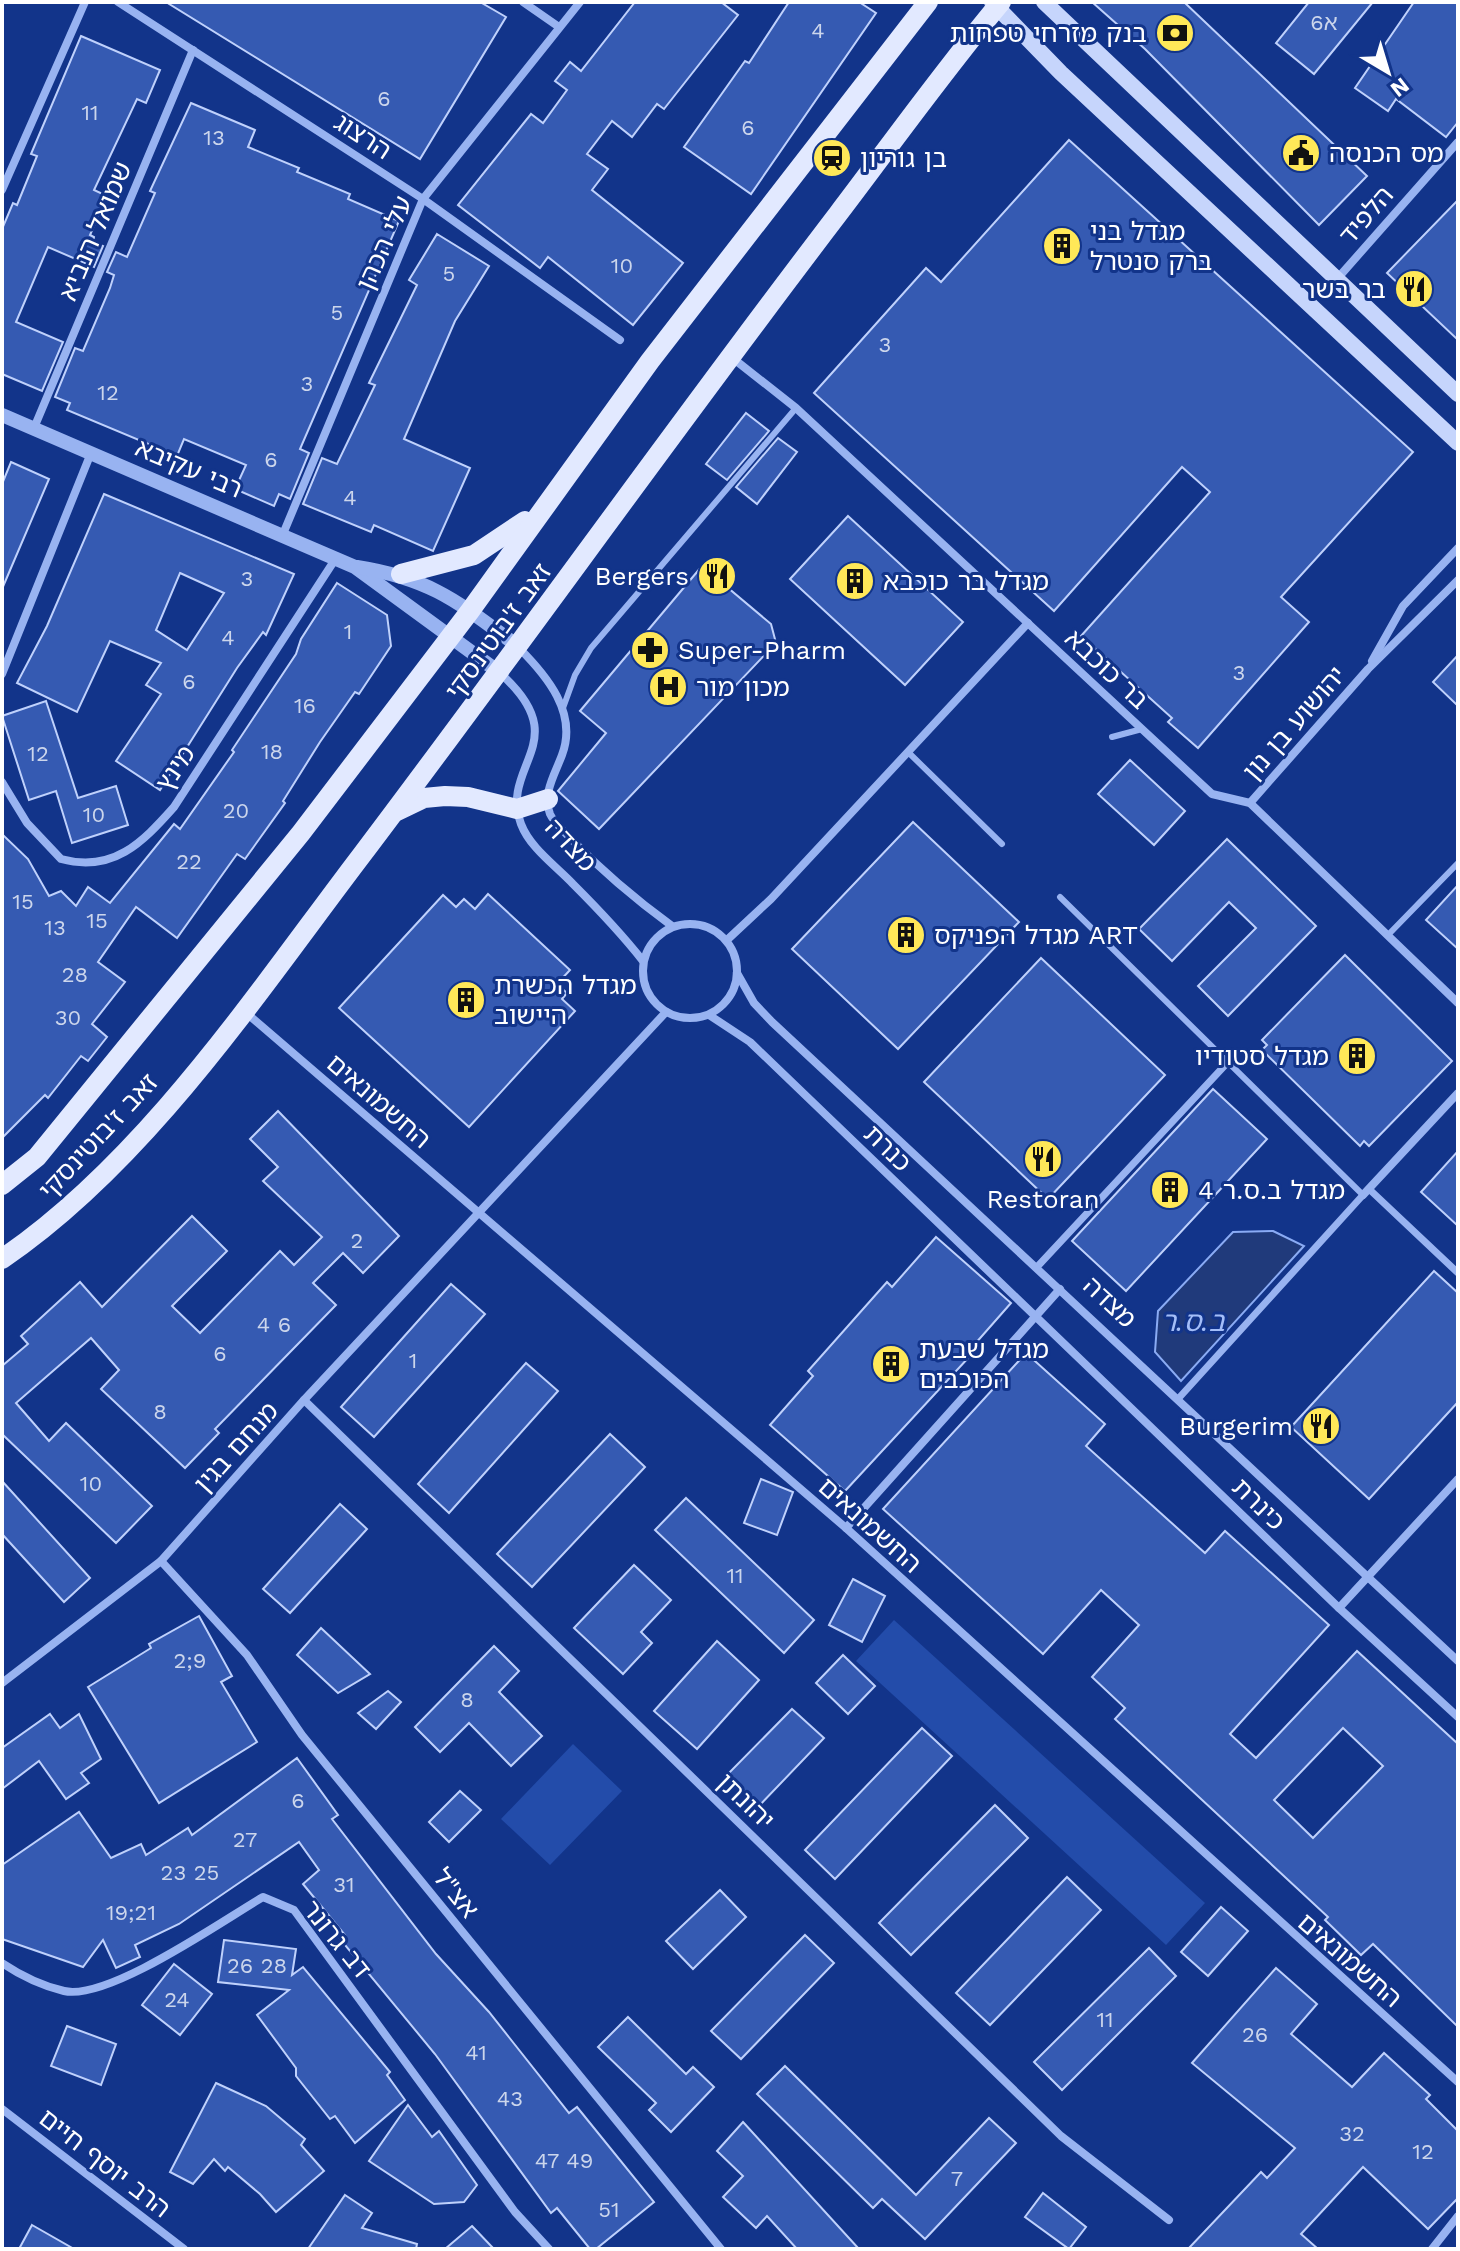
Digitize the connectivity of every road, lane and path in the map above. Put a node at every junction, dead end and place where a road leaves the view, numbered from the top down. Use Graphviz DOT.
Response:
graph roads {
  1 [pos="85,2"];
  2 [pos="118,2"];
  3 [pos="523,2"];
  4 [pos="580,2"];
  5 [pos="928,2"];
  6 [pos="1044,2"];
  7 [pos="997,4"];
  8 [pos="559,27"];
  9 [pos="193,50"];
  10 [pos="1458,142"];
  11 [pos="2,190"];
  12 [pos="423,199"];
  13 [pos="1337,280"];
  14 [pos="620,340"];
  15 [pos="730,356"];
  16 [pos="1458,394"];
  17 [pos="796,408"];
  18 [pos="2,415"];
  19 [pos="34,428"];
  20 [pos="1458,443"];
  21 [pos="92,452"];
  22 [pos="547,504"];
  23 [pos="283,534"];
  24 [pos="1458,548"];
  25 [pos="336,558"];
  26 [pos="355,567"];
  27 [pos="401,574"];
  28 [pos="1458,580"];
  29 [pos="470,611"];
  30 [pos="1028,623"];
  31 [pos="450,637"];
  32 [pos="519,647"];
  33 [pos="1368,669"];
  34 [pos="500,673"];
  35 [pos="2,674"];
  36 [pos="563,708"];
  37 [pos="1142,729"];
  38 [pos="1112,737"];
  39 [pos="908,752"];
  40 [pos="2,782"];
  41 [pos="548,799"];
  42 [pos="1250,803"];
  43 [pos="517,809"];
  44 [pos="393,813"];
  45 [pos="1002,844"];
  46 [pos="1458,863"];
  47 [pos="1060,897"];
  48 [pos="672,926"];
  49 [pos="1388,935"];
  50 [pos="727,940"];
  51 [pos="643,961"];
  52 [pos="737,973"];
  53 [pos="1458,1003"];
  54 [pos="243,1011"];
  55 [pos="666,1012"];
  56 [pos="709,1015"];
  57 [pos="1228,1062"];
  58 [pos="1458,1093"];
  59 [pos="2,1185"];
  60 [pos="1366,1192"];
  61 [pos="478,1213"];
  62 [pos="2,1259"];
  63 [pos="1037,1267"];
  64 [pos="1458,1273"];
  65 [pos="1060,1289"];
  66 [pos="1035,1317"];
  67 [pos="1178,1399"];
  68 [pos="304,1400"];
  69 [pos="1458,1479"];
  70 [pos="846,1528"];
  71 [pos="161,1561"];
  72 [pos="1368,1577"];
  73 [pos="1339,1608"];
  74 [pos="1458,1661"];
  75 [pos="2,1683"];
  76 [pos="1458,1717"];
  77 [pos="2,1963"];
  78 [pos="1458,2082"];
  79 [pos="2,2109"];
  80 [pos="1458,2216"];
  81 [pos="1169,2220"];
  82 [pos="184,2249"];
  83 [pos="549,2249"];
  84 [pos="721,2249"];
  85 [pos="1432,2249"];
  1 -- 11 [label="street"];
  2 -- 9 [label="street, הרצוג"];
  3 -- 8 [label="street"];
  4 -- 8 [label="street, עלי הכהן"];
  5 -- 22 [label="main road, זאב ז'בוטינסקי"];
  6 -- 13 [label="main road"];
  7 -- 15 [label="main road, זאב ז'בוטינסקי"];
  7 -- 20 [label="main road"];
  8 -- 12 [label="street, עלי הכהן"];
  9 -- 12 [label="street, הרצוג"];
  9 -- 19 [label="street, שמואל הנביא"];
  10 -- 13 [label="street, הלפיד"];
  12 -- 14 [label="street, הרצוג"];
  12 -- 23 [label="street, עלי הכהן"];
  13 -- 16 [label="main road"];
  15 -- 17 [label="street, בר כוכבא"];
  15 -- 32 [label="main road, זאב ז'בוטינסקי"];
  17 -- 30 [label="street, בר כוכבא"];
  17 -- 36 [label="lane"];
  18 -- 19 [label="street, רבי עקיבא"];
  19 -- 21 [label="street, רבי עקיבא"];
  21 -- 23 [label="street, רבי עקיבא"];
  21 -- 35 [label="street"];
  22 -- 27 [label="main road"];
  22 -- 29 [label="main road, זאב ז'בוטינסקי"];
  23 -- 25 [label="street, רבי עקיבא"];
  24 -- 33 [label="street, יהושוע בן נון"];
  25 -- 26 [label="street, רבי עקיבא"];
  25 -- 40 [label="street, מינץ"];
  26 -- 27 [label="street, רבי עקיבא"];
  26 -- 31 [label="street, רבי עקיבא"];
  27 -- 29 [label="street, רבי עקיבא"];
  28 -- 33 [label="street, יהושוע בן נון"];
  29 -- 31 [label="main road, זאב ז'בוטינסקי"];
  29 -- 32 [label="street, רבי עקיבא"];
  30 -- 37 [label="street, בר כוכבא"];
  30 -- 39 [label="street"];
  31 -- 34 [label="street, מצדה"];
  31 -- 59 [label="main road, זאב ז'בוטינסקי"];
  32 -- 34 [label="main road, זאב ז'בוטינסקי"];
  32 -- 36 [label="street"];
  33 -- 42 [label="street, יהושוע בן נון"];
  34 -- 43 [label="street, מצדה"];
  34 -- 44 [label="main road, זאב ז'בוטינסקי"];
  36 -- 41 [label="street, מצדה"];
  37 -- 38 [label="lane"];
  37 -- 42 [label="street, בר כוכבא"];
  39 -- 45 [label="lane"];
  39 -- 50 [label="street"];
  41 -- 43 [label="main road"];
  41 -- 48 [label="street, מצדה"];
  42 -- 49 [label="street, בר כוכבא"];
  43 -- 44 [label="main road"];
  43 -- 51 [label="street, מצדה"];
  44 -- 54 [label="main road, זאב ז'בוטינסקי"];
  46 -- 49 [label="lane"];
  47 -- 57 [label="lane"];
  48 -- 50 [label="street"];
  48 -- 51 [label="street"];
  49 -- 53 [label="street, בר כוכבא"];
  50 -- 52 [label="street"];
  51 -- 55 [label="street"];
  52 -- 56 [label="street"];
  52 -- 63 [label="street, מצדה"];
  54 -- 61 [label="street, החשמונאים"];
  54 -- 62 [label="main road, זאב ז'בוטינסקי"];
  55 -- 56 [label="street"];
  55 -- 61 [label="street, מנחם בגין"];
  56 -- 66 [label="street, כנרת"];
  57 -- 60 [label="lane"];
  57 -- 63 [label="street"];
  58 -- 60 [label="street"];
  60 -- 64 [label="street"];
  60 -- 67 [label="street"];
  61 -- 68 [label="street, מנחם בגין"];
  61 -- 70 [label="street, החשמונאים"];
  63 -- 65 [label="street, מצדה"];
  65 -- 66 [label="street"];
  65 -- 67 [label="street, מצדה"];
  66 -- 70 [label="street"];
  66 -- 73 [label="street, כינרת"];
  67 -- 72 [label="street, מצדה"];
  68 -- 71 [label="street, מנחם בגין"];
  68 -- 81 [label="street, יהונתן"];
  69 -- 72 [label="street"];
  70 -- 78 [label="street, החשמונאים"];
  71 -- 75 [label="street, מנחם בגין"];
  71 -- 84 [label="street, אצ\"ל"];
  72 -- 73 [label="street"];
  72 -- 74 [label="street, מצדה"];
  73 -- 76 [label="street, כינרת"];
  77 -- 83 [label="street, דב גרונר"];
  79 -- 82 [label="street, הרב יוסף חיים"];
  80 -- 85 [label="street"];
}
